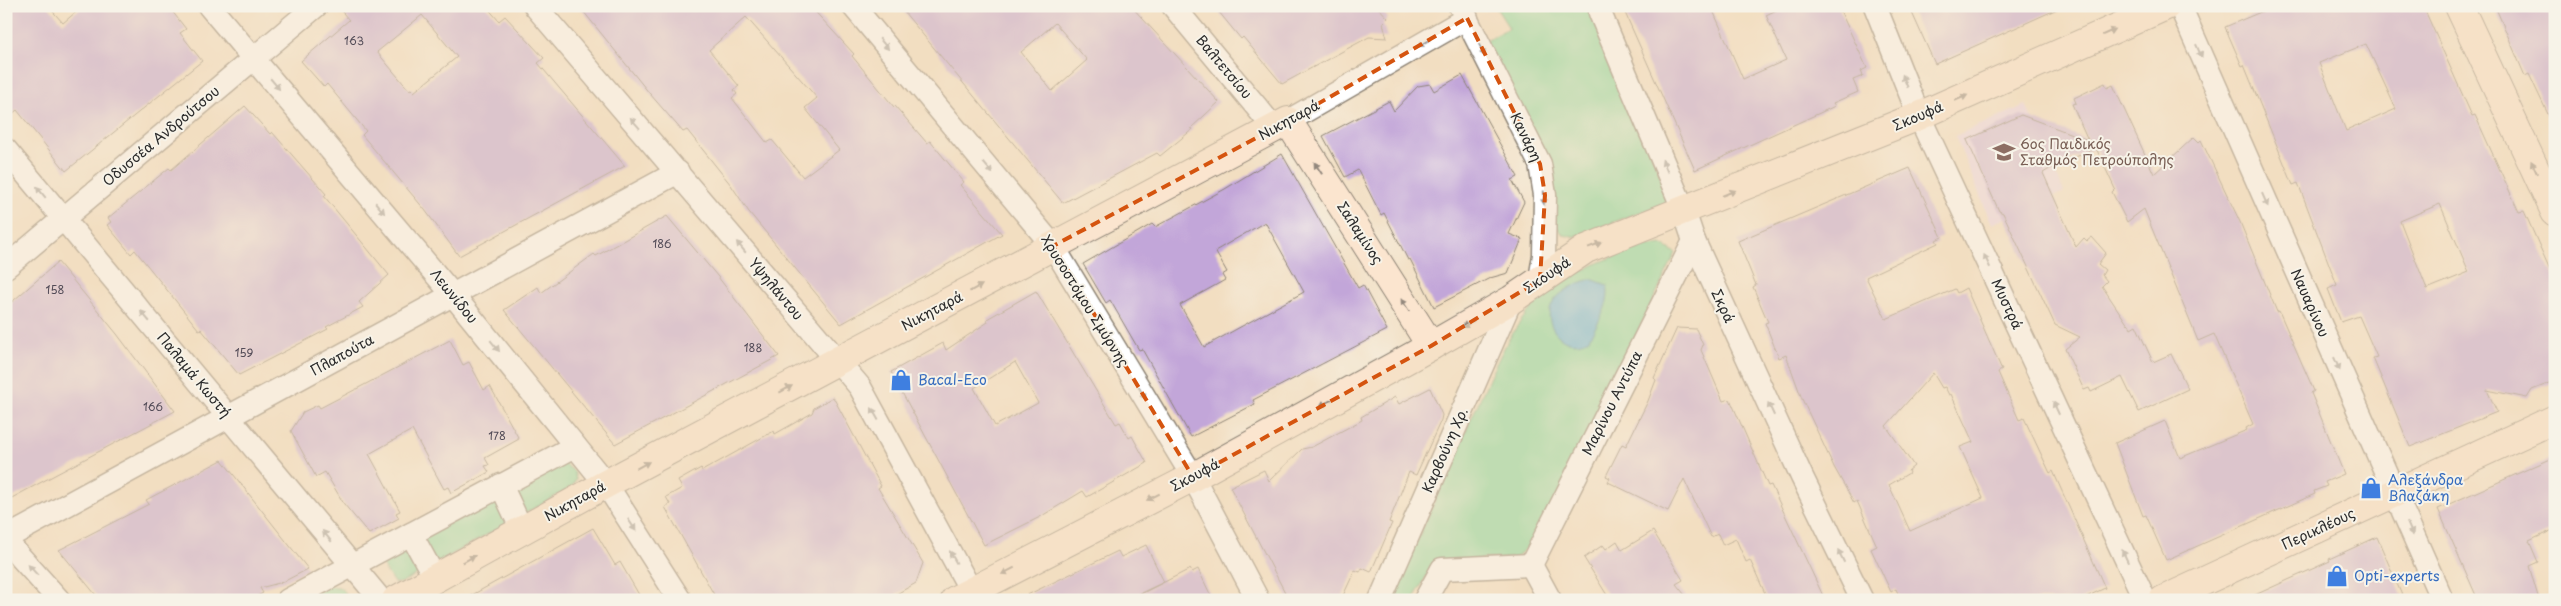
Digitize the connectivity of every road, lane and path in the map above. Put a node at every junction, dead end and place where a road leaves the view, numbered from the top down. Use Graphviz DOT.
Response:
graph roads {
  1 [pos="209,6"];
  2 [pos="316,6"];
  3 [pos="535,6"];
  4 [pos="853,6"];
  5 [pos="1173,6"];
  6 [pos="1603,6"];
  7 [pos="1875,6"];
  8 [pos="2166,6"];
  9 [pos="2180,6"];
  10 [pos="2459,6"];
  11 [pos="1463,12"];
  12 [pos="254,59"];
  13 [pos="1919,116"];
  14 [pos="1281,125"];
  15 [pos="6,150"];
  16 [pos="678,172"];
  17 [pos="1684,211"];
  18 [pos="2555,212"];
  19 [pos="63,219"];
  20 [pos="1694,241"];
  21 [pos="1053,246"];
  22 [pos="6,267"];
  23 [pos="1540,280"];
  24 [pos="453,294"];
  25 [pos="1510,300"];
  26 [pos="1431,346"];
  27 [pos="838,362"];
  28 [pos="230,416"];
  29 [pos="2555,419"];
  30 [pos="575,446"];
  31 [pos="1193,477"];
  32 [pos="606,484"];
  33 [pos="502,485"];
  34 [pos="2394,494"];
  35 [pos="522,530"];
  36 [pos="411,534"];
  37 [pos="6,540"];
  38 [pos="1531,565"];
  39 [pos="352,566"];
  40 [pos="435,578"];
  41 [pos="967,597"];
  42 [pos="59,600"];
  43 [pos="288,600"];
  44 [pos="381,600"];
  45 [pos="396,600"];
  46 [pos="680,600"];
  47 [pos="1258,600"];
  48 [pos="1380,600"];
  49 [pos="1425,600"];
  50 [pos="1550,600"];
  51 [pos="1862,600"];
  52 [pos="2145,600"];
  53 [pos="2163,600"];
  54 [pos="2442,600"];
  1 -- 12 [label="street, Λεωνίδου"];
  2 -- 12 [label="street, Οδυσσέα Ανδρούτσου"];
  16 -- 3 [label="street, Υψηλάντου, one-way"];
  4 -- 21 [label="street, Χρυσοστόμου Σμύρνης, one-way"];
  5 -- 14 [label="street, Βαλτετσίου"];
  17 -- 6 [label="street, Σκρά, one-way"];
  13 -- 7 [label="street, Μυστρά, one-way"];
  13 -- 8 [label="street, Σκουφά, one-way"];
  9 -- 34 [label="street, Ναυαρίνου, one-way"];
  18 -- 10 [label="street, one-way"];
  11 -- 14 [label="street, Νικηταρά, one-way"];
  11 -- 23 [label="street, Κανάρη, one-way"];
  12 -- 19 [label="street, Οδυσσέα Ανδρούτσου"];
  12 -- 24 [label="street, Λεωνίδου, one-way"];
  17 -- 13 [label="street, Σκουφά, one-way"];
  52 -- 13 [label="street, Μυστρά, one-way"];
  14 -- 21 [label="street, Νικηταρά"];
  26 -- 14 [label="street, Σαλαμίνος, one-way"];
  19 -- 15 [label="street, Παλαμά Κωστή, one-way"];
  16 -- 24 [label="street, Πλαπούτα"];
  27 -- 16 [label="street, Υψηλάντου, one-way"];
  17 -- 20 [label="street, Σκρά"];
  23 -- 17 [label="street, Σκουφά, one-way"];
  19 -- 22 [label="street, Οδυσσέα Ανδρούτσου"];
  28 -- 19 [label="street, Παλαμά Κωστή, one-way"];
  20 -- 38 [label="street, Μαρίνου Αντύπα"];
  51 -- 20 [label="street, Σκρά, one-way"];
  27 -- 21 [label="street, Νικηταρά, one-way"];
  21 -- 31 [label="street, Χρυσοστόμου Σμύρνης, one-way"];
  23 -- 25 [label="street, Σκουφά"];
  24 -- 28 [label="street, Πλαπούτα"];
  24 -- 30 [label="street, Λεωνίδου, one-way"];
  25 -- 26 [label="street, Σκουφά, one-way"];
  25 -- 48 [label="street, Καρβούνη Χρ."];
  26 -- 31 [label="street, Σκουφά, one-way"];
  32 -- 27 [label="street, Νικηταρά, one-way"];
  41 -- 27 [label="street, Υψηλάντου, one-way"];
  28 -- 37 [label="street, Πλαπούτα"];
  39 -- 28 [label="street, Παλαμά Κωστή, one-way"];
  29 -- 34 [label="street, Περικλέους"];
  30 -- 32 [label="street, Λεωνίδου"];
  30 -- 33 [label="street"];
  31 -- 41 [label="street, Σκουφά, one-way"];
  31 -- 47 [label="street, Χρυσοστόμου Σμύρνης"];
  32 -- 35 [label="street, Νικηταρά"];
  32 -- 46 [label="street, Λεωνίδου, one-way"];
  33 -- 35 [label="street"];
  33 -- 36 [label="street"];
  34 -- 53 [label="street, Περικλέους"];
  34 -- 54 [label="street, Ναυαρίνου, one-way"];
  40 -- 35 [label="street, Νικηταρά, one-way"];
  36 -- 39 [label="street"];
  36 -- 40 [label="street"];
  42 -- 37 [label="street, one-way"];
  38 -- 49 [label="street"];
  38 -- 50 [label="street"];
  39 -- 43 [label="street"];
  39 -- 44 [label="street, Παλαμά Κωστή"];
  40 -- 45 [label="street, Νικηταρά"];
}
